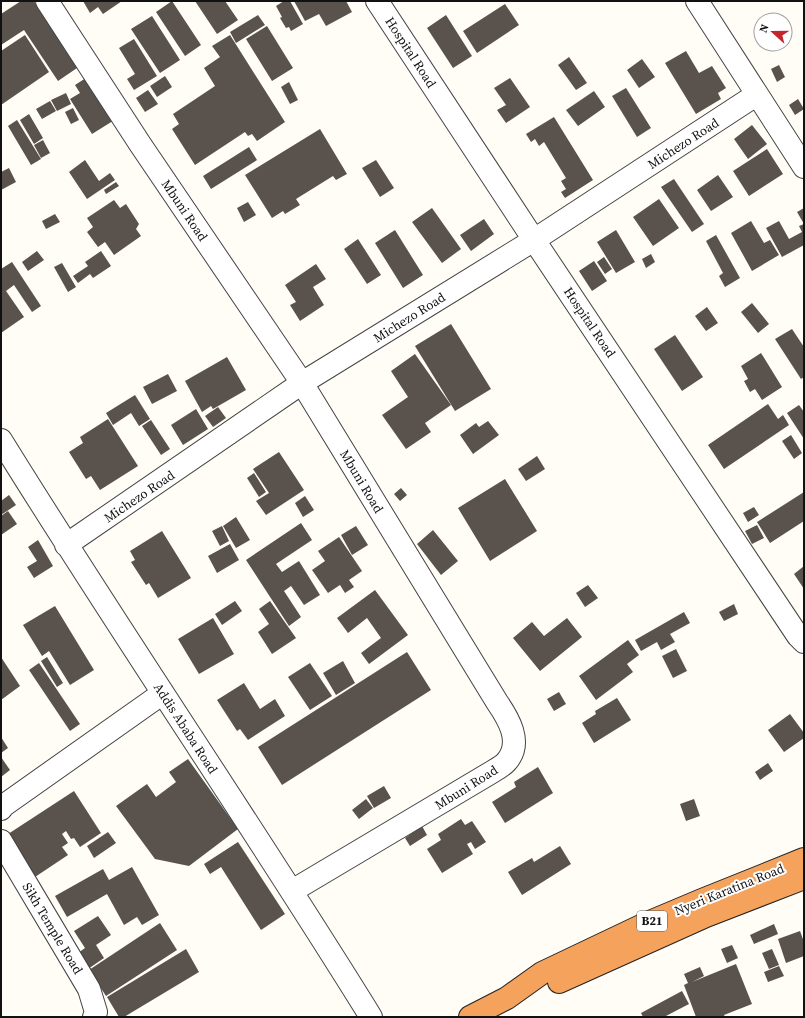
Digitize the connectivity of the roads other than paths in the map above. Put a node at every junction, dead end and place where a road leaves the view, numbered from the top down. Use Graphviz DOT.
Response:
graph roads {
  1 [pos="47,1"];
  2 [pos="377,1"];
  3 [pos="697,1"];
  4 [pos="756,95"];
  5 [pos="804,167"];
  6 [pos="534,240"];
  7 [pos="302,383"];
  8 [pos="1,440"];
  9 [pos="66,546"];
  10 [pos="804,642"];
  11 [pos="163,693"];
  12 [pos="1,809"];
  13 [pos="1,841"];
  14 [pos="804,859"];
  15 [pos="804,878"];
  16 [pos="292,891"];
  17 [pos="507,998"];
  18 [pos="94,1017"];
  19 [pos="370,1017"];
  20 [pos="470,1017"];
  1 -- 7 [label="street, Mbuni Road"];
  2 -- 6 [label="street, Hospital Road"];
  3 -- 4 [label="street"];
  4 -- 5 [label="street"];
  4 -- 6 [label="street, Michezo Road"];
  6 -- 7 [label="street, Michezo Road"];
  6 -- 10 [label="street, Hospital Road"];
  7 -- 9 [label="street, Michezo Road"];
  7 -- 16 [label="street, Mbuni Road"];
  8 -- 9 [label="street, Addis Ababa Road"];
  9 -- 11 [label="street, Addis Ababa Road"];
  11 -- 12 [label="street"];
  11 -- 16 [label="street, Addis Ababa Road"];
  13 -- 18 [label="street, Sikh Temple Road"];
  14 -- 17 [label="highway, Nyeri Karatina Road / B21"];
  15 -- 17 [label="highway, Nyeri Karatina Road / B21"];
  16 -- 19 [label="street, Addis Ababa Road"];
  17 -- 20 [label="highway, Nyeri Karatina Road / B21"];
}
